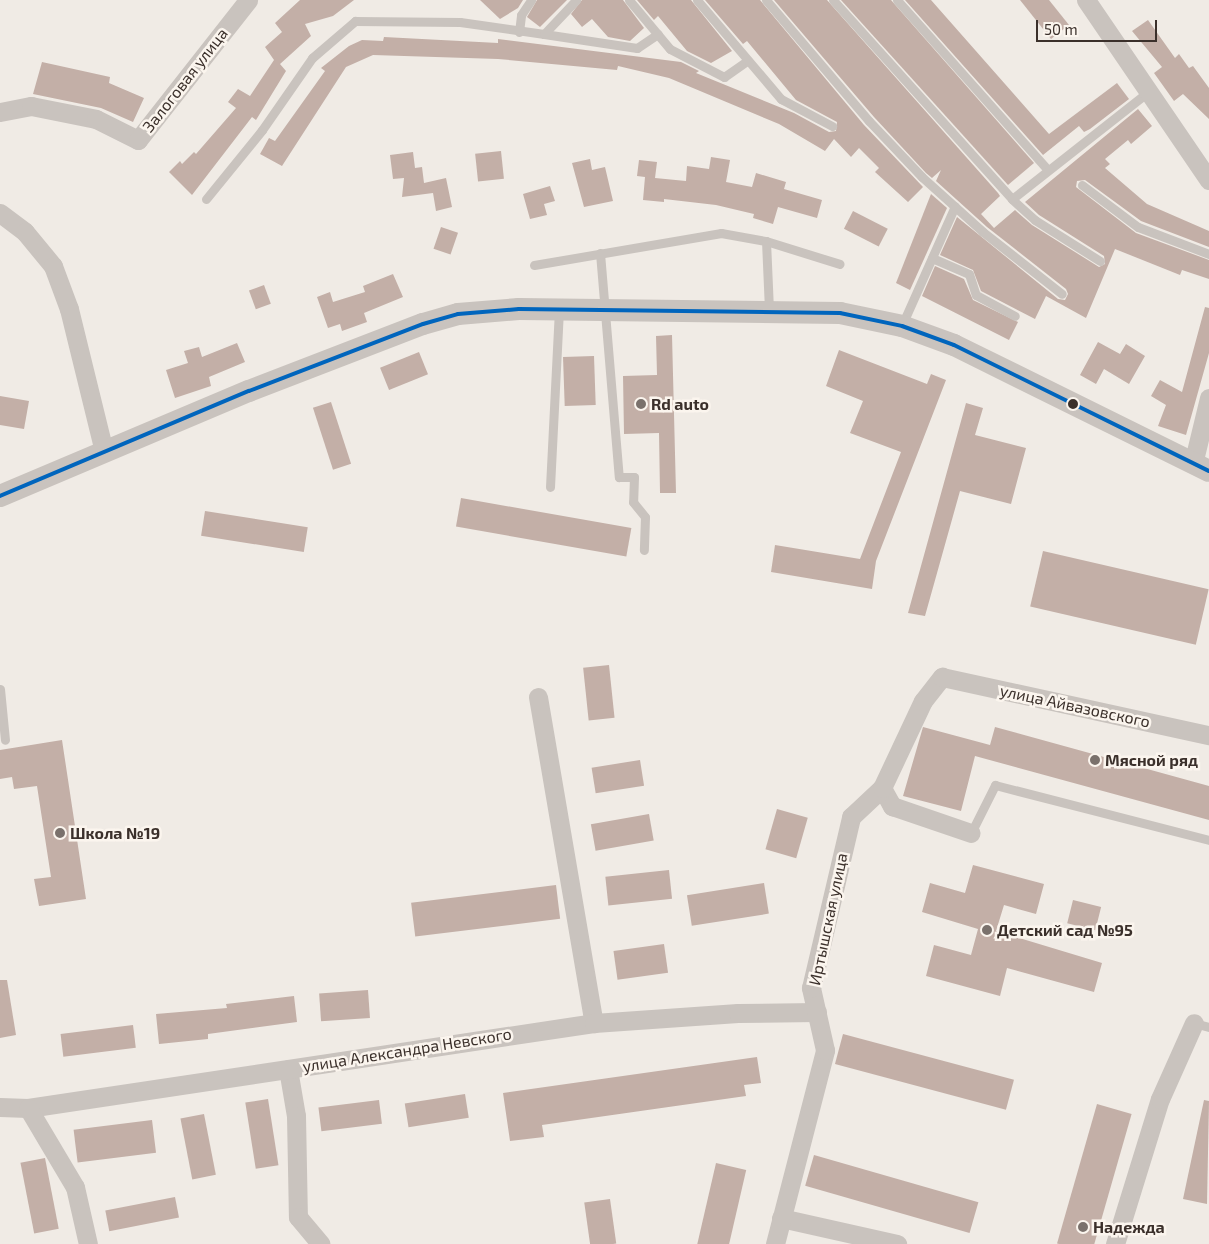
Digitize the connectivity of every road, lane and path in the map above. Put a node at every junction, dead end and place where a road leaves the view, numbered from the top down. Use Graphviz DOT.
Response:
graph roads {
  1 [pos="248,0"];
  2 [pos="532,0"];
  3 [pos="576,0"];
  4 [pos="629,0"];
  5 [pos="697,0"];
  6 [pos="766,0"];
  7 [pos="833,0"];
  8 [pos="897,0"];
  9 [pos="1086,0"];
  10 [pos="520,32"];
  11 [pos="544,34"];
  12 [pos="658,34"];
  13 [pos="748,60"];
  14 [pos="1149,90"];
  15 [pos="0,112"];
  16 [pos="832,126"];
  17 [pos="1048,170"];
  18 [pos="1209,180"];
  19 [pos="1082,185"];
  20 [pos="1012,199"];
  21 [pos="206,200"];
  22 [pos="954,206"];
  23 [pos="0,213"];
  24 [pos="766,241"];
  25 [pos="600,252"];
  26 [pos="1209,254"];
  27 [pos="932,258"];
  28 [pos="1100,261"];
  29 [pos="840,264"];
  30 [pos="534,265"];
  31 [pos="1062,294"];
  32 [pos="559,309"];
  33 [pos="605,309"];
  34 [pos="769,310"];
  35 [pos="1015,316"];
  36 [pos="902,326"];
  37 [pos="1209,398"];
  38 [pos="104,452"];
  39 [pos="1201,467"];
  40 [pos="550,487"];
  41 [pos="0,496"];
  42 [pos="644,550"];
  43 [pos="942,677"];
  44 [pos="0,688"];
  45 [pos="538,697"];
  46 [pos="1209,735"];
  47 [pos="5,740"];
  48 [pos="882,788"];
  49 [pos="971,833"];
  50 [pos="1209,840"];
  51 [pos="817,1012"];
  52 [pos="594,1022"];
  53 [pos="1201,1025"];
  54 [pos="288,1069"];
  55 [pos="0,1107"];
  56 [pos="28,1108"];
  57 [pos="781,1218"];
  58 [pos="88,1244"];
  59 [pos="321,1244"];
  60 [pos="775,1244"];
  61 [pos="898,1244"];
  62 [pos="1115,1244"];
  1 -- 15 [label="street, Залоговая улица"];
  2 -- 10 [label="lane"];
  3 -- 11 [label="lane"];
  4 -- 12 [label="lane"];
  5 -- 13 [label="lane"];
  6 -- 22 [label="lane"];
  7 -- 20 [label="lane"];
  8 -- 17 [label="lane"];
  9 -- 14 [label="street"];
  10 -- 11 [label="lane"];
  10 -- 21 [label="lane"];
  11 -- 12 [label="lane"];
  12 -- 13 [label="lane"];
  13 -- 16 [label="lane"];
  14 -- 17 [label="lane"];
  14 -- 18 [label="street"];
  17 -- 20 [label="lane"];
  19 -- 26 [label="lane"];
  20 -- 28 [label="lane"];
  22 -- 27 [label="lane"];
  22 -- 31 [label="lane"];
  23 -- 38 [label="street"];
  24 -- 25 [label="lane"];
  24 -- 29 [label="lane"];
  24 -- 34 [label="lane"];
  25 -- 30 [label="lane"];
  25 -- 33 [label="lane"];
  27 -- 35 [label="lane"];
  27 -- 36 [label="lane"];
  32 -- 33 [label="street"];
  32 -- 38 [label="street"];
  32 -- 40 [label="lane"];
  33 -- 34 [label="street"];
  33 -- 42 [label="lane"];
  34 -- 36 [label="street"];
  36 -- 39 [label="street"];
  37 -- 39 [label="street"];
  38 -- 41 [label="street"];
  43 -- 46 [label="street, улица Айвазовского"];
  43 -- 48 [label="street, Иртышская улица"];
  44 -- 47 [label="lane"];
  45 -- 52 [label="street"];
  48 -- 49 [label="street"];
  48 -- 51 [label="street, Иртышская улица"];
  49 -- 50 [label="lane"];
  51 -- 52 [label="street, улица Александра Невского"];
  51 -- 57 [label="street, Иртышская улица"];
  52 -- 54 [label="street, улица Александра Невского"];
  53 -- 62 [label="street"];
  54 -- 56 [label="street, улица Александра Невского"];
  54 -- 59 [label="street"];
  55 -- 56 [label="street, улица Александра Невского"];
  56 -- 58 [label="street"];
  57 -- 60 [label="street, Иртышская улица"];
  57 -- 61 [label="street"];
}
